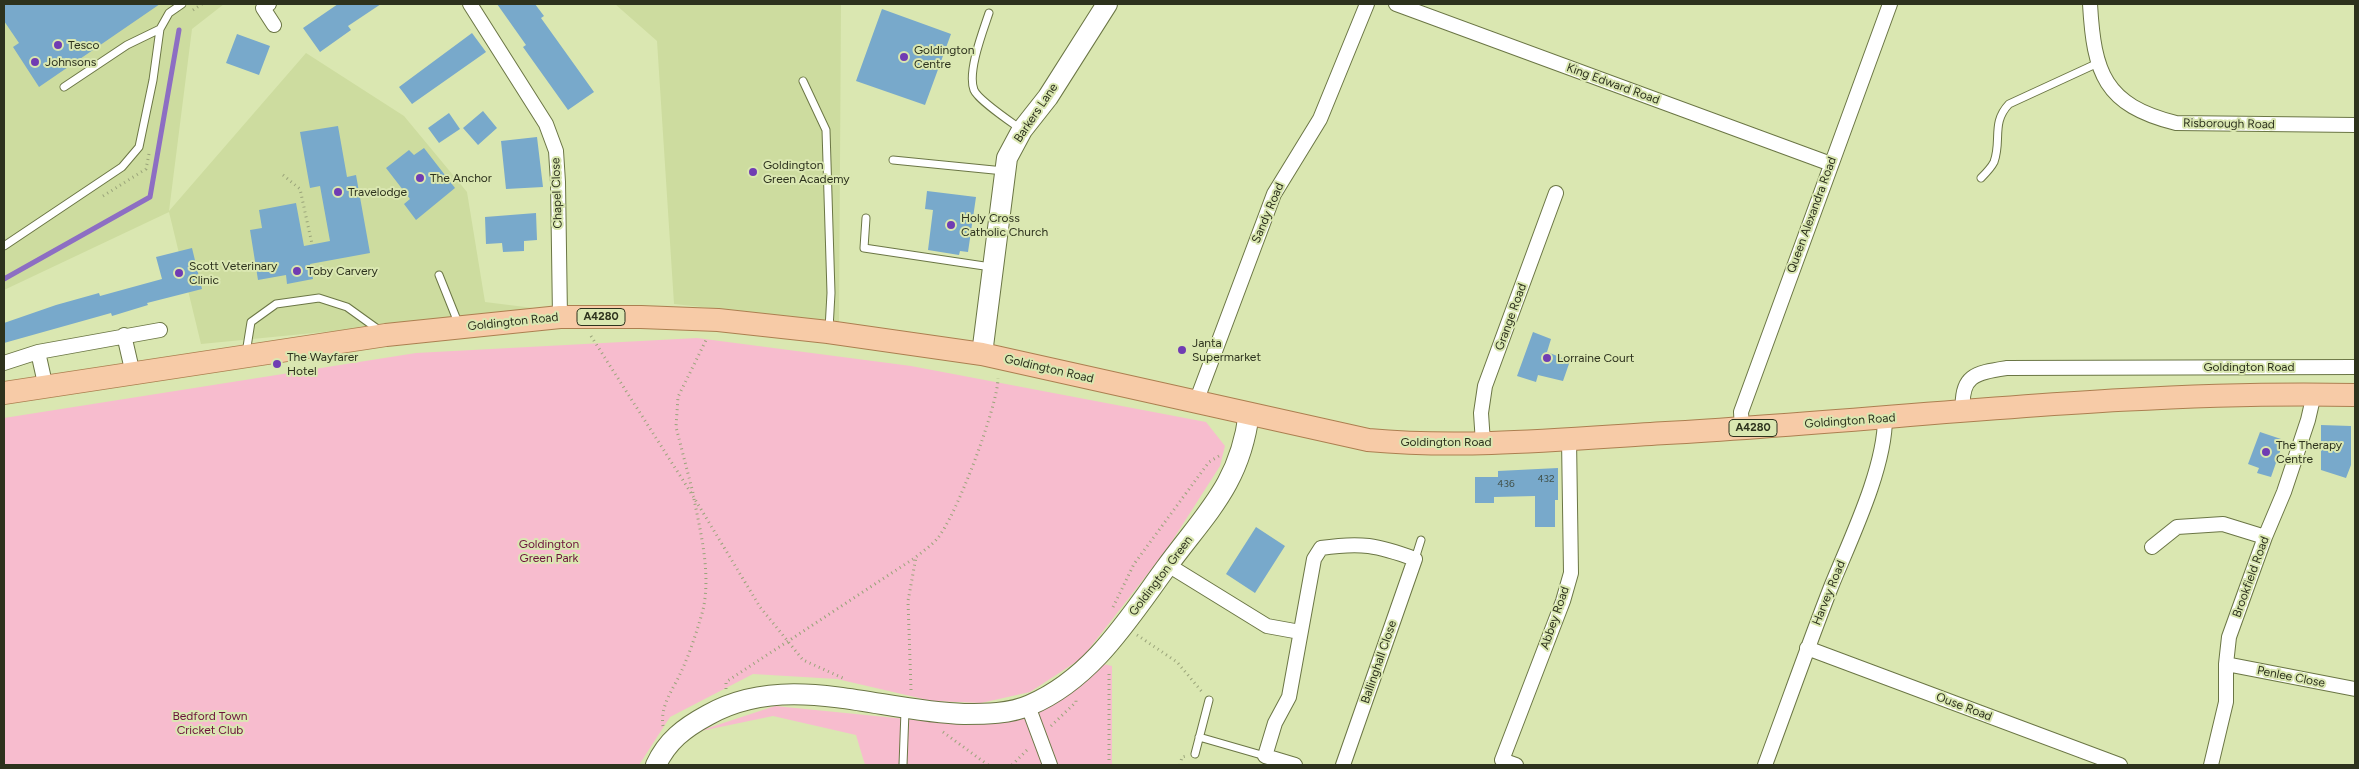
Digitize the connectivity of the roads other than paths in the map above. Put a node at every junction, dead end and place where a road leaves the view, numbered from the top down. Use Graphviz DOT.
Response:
graph roads {
  1 [pos="182,4"];
  2 [pos="269,4"];
  3 [pos="470,4"];
  4 [pos="1107,4"];
  5 [pos="1367,4"];
  6 [pos="1396,4"];
  7 [pos="1890,4"];
  8 [pos="2090,4"];
  9 [pos="989,13"];
  10 [pos="274,25"];
  11 [pos="160,29"];
  12 [pos="2098,63"];
  13 [pos="803,81"];
  14 [pos="64,87"];
  15 [pos="2355,125"];
  16 [pos="1022,130"];
  17 [pos="893,160"];
  18 [pos="1831,164"];
  19 [pos="1004,171"];
  20 [pos="1981,178"];
  21 [pos="1556,193"];
  22 [pos="866,218"];
  23 [pos="4,246"];
  24 [pos="994,267"];
  25 [pos="439,275"];
  26 [pos="570,317"];
  27 [pos="460,328"];
  28 [pos="160,330"];
  29 [pos="828,332"];
  30 [pos="124,335"];
  31 [pos="386,336"];
  32 [pos="38,352"];
  33 [pos="982,354"];
  34 [pos="246,356"];
  35 [pos="4,363"];
  36 [pos="2355,367"];
  37 [pos="133,374"];
  38 [pos="46,388"];
  39 [pos="4,394"];
  40 [pos="2314,394"];
  41 [pos="2355,395"];
  42 [pos="1196,402"];
  43 [pos="1963,412"];
  44 [pos="1249,413"];
  45 [pos="1885,418"];
  46 [pos="1742,428"];
  47 [pos="1569,439"];
  48 [pos="1483,443"];
  49 [pos="2265,537"];
  50 [pos="1422,540"];
  51 [pos="2152,548"];
  52 [pos="1415,559"];
  53 [pos="1168,565"];
  54 [pos="1300,632"];
  55 [pos="1807,648"];
  56 [pos="2226,664"];
  57 [pos="2355,689"];
  58 [pos="1209,700"];
  59 [pos="1028,706"];
  60 [pos="908,708"];
  61 [pos="1199,737"];
  62 [pos="1195,754"];
  63 [pos="1265,756"];
  64 [pos="656,765"];
  65 [pos="903,765"];
  66 [pos="1050,765"];
  67 [pos="1295,765"];
  68 [pos="1342,765"];
  69 [pos="1516,765"];
  70 [pos="1765,765"];
  71 [pos="2120,765"];
  72 [pos="2211,765"];
  1 -- 11 [label="lane"];
  2 -- 10 [label="street"];
  3 -- 26 [label="street, Chapel Close"];
  4 -- 16 [label="street, Barkers Lane"];
  5 -- 42 [label="street, Sandy Road"];
  6 -- 18 [label="street, King Edward Road"];
  7 -- 18 [label="street, Queen Alexandra Road"];
  8 -- 12 [label="street, Risborough Road"];
  9 -- 16 [label="lane"];
  11 -- 14 [label="lane"];
  11 -- 23 [label="lane"];
  12 -- 15 [label="street, Risborough Road"];
  12 -- 20 [label="lane"];
  13 -- 29 [label="lane"];
  16 -- 19 [label="street, Barkers Lane"];
  17 -- 19 [label="lane"];
  18 -- 46 [label="street, Queen Alexandra Road"];
  19 -- 24 [label="street, Barkers Lane"];
  21 -- 48 [label="street, Grange Road"];
  22 -- 24 [label="lane"];
  24 -- 33 [label="street, Barkers Lane"];
  25 -- 27 [label="lane"];
  26 -- 27 [label="main road, Goldington Road / A4280"];
  26 -- 29 [label="main road, Goldington Road / A4280"];
  27 -- 31 [label="main road, Goldington Road / A4280"];
  28 -- 30 [label="street"];
  29 -- 33 [label="main road, Goldington Road / A4280"];
  30 -- 32 [label="street"];
  30 -- 37 [label="street"];
  31 -- 34 [label="main road, Goldington Road / A4280"];
  31 -- 34 [label="lane"];
  32 -- 35 [label="street"];
  32 -- 38 [label="street"];
  33 -- 42 [label="main road, Goldington Road / A4280"];
  34 -- 37 [label="main road, Goldington Road / A4280"];
  36 -- 43 [label="street, Goldington Road"];
  37 -- 38 [label="main road, Goldington Road / A4280"];
  38 -- 39 [label="main road, Goldington Road / A4280"];
  40 -- 41 [label="main road, Goldington Road / A4280"];
  40 -- 43 [label="main road, Goldington Road / A4280"];
  40 -- 49 [label="street, Brookfield Road"];
  42 -- 44 [label="main road, Goldington Road / A4280"];
  43 -- 45 [label="main road, Goldington Road / A4280"];
  44 -- 48 [label="main road, Goldington Road / A4280"];
  44 -- 53 [label="street, Goldington Green"];
  45 -- 46 [label="main road, Goldington Road / A4280"];
  45 -- 55 [label="street, Harvey Road"];
  46 -- 47 [label="main road, Goldington Road / A4280"];
  47 -- 48 [label="main road, Goldington Road / A4280"];
  47 -- 69 [label="street, Abbey Road"];
  49 -- 51 [label="street"];
  49 -- 56 [label="street, Brookfield Road"];
  50 -- 52 [label="lane, Ballinghall Close"];
  52 -- 54 [label="street"];
  52 -- 68 [label="street, Ballinghall Close"];
  53 -- 54 [label="street"];
  53 -- 59 [label="street, Goldington Green"];
  54 -- 63 [label="street"];
  55 -- 70 [label="street, Harvey Road"];
  55 -- 71 [label="street, Ouse Road"];
  56 -- 57 [label="street, Penlee Close"];
  56 -- 72 [label="street, Brookfield Road"];
  58 -- 61 [label="lane"];
  59 -- 60 [label="street, Goldington Green"];
  59 -- 66 [label="street"];
  60 -- 64 [label="street, Goldington Green"];
  60 -- 65 [label="lane"];
  61 -- 62 [label="lane"];
  61 -- 63 [label="lane"];
  63 -- 67 [label="street"];
}
